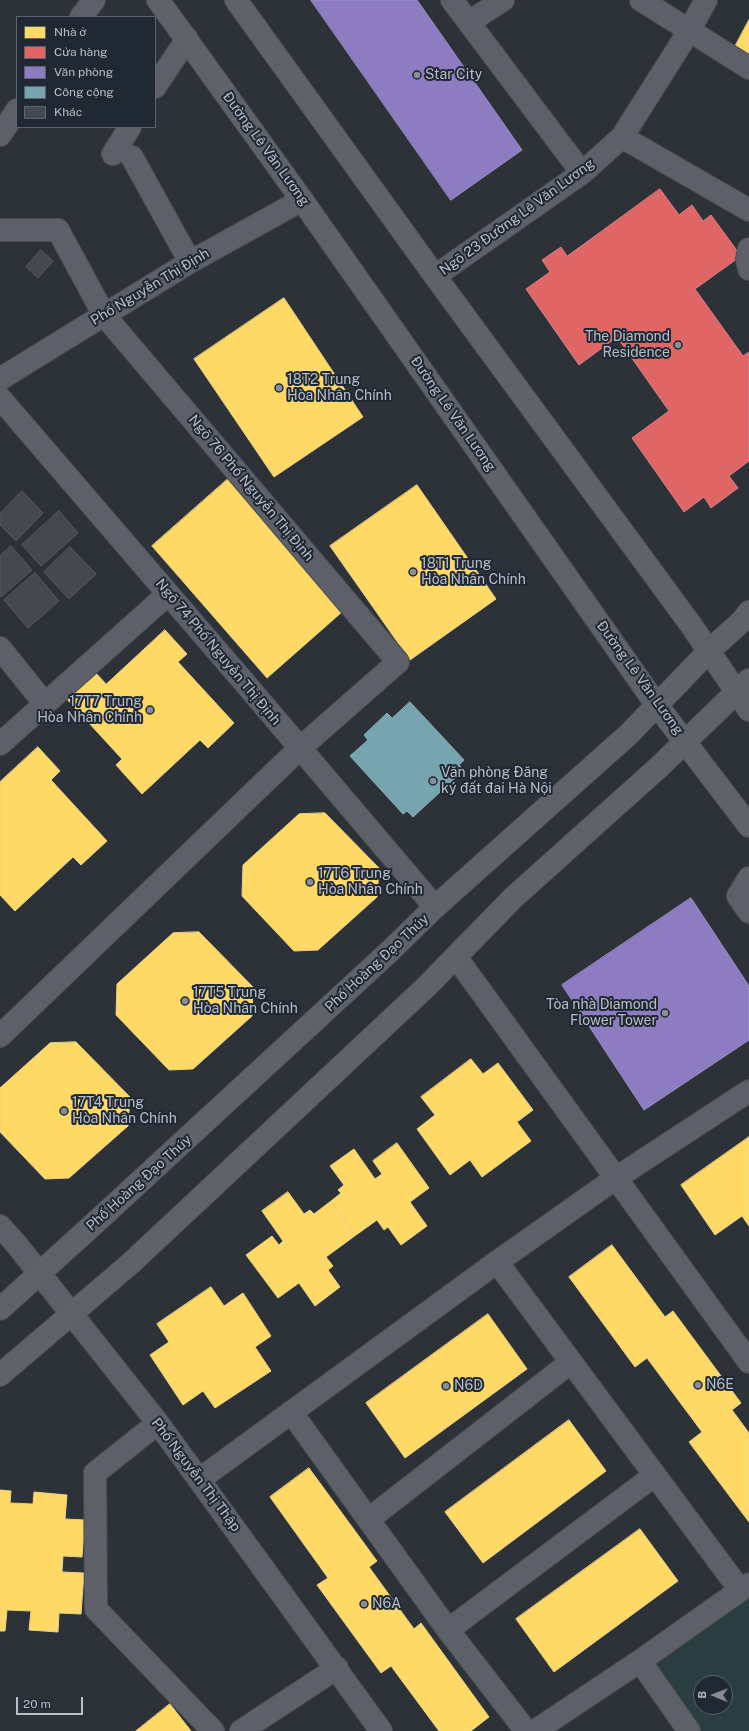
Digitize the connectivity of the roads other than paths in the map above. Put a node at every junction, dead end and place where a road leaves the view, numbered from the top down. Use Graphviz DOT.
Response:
graph roads {
  1 [pos="94,0"];
  2 [pos="158,0"];
  3 [pos="236,0"];
  4 [pos="452,0"];
  5 [pos="503,0"];
  6 [pos="641,0"];
  7 [pos="706,0"];
  8 [pos="82,16"];
  9 [pos="469,22"];
  10 [pos="689,31"];
  11 [pos="187,39"];
  12 [pos="749,68"];
  13 [pos="156,86"];
  14 [pos="16,111"];
  15 [pos="130,128"];
  16 [pos="0,135"];
  17 [pos="622,137"];
  18 [pos="582,173"];
  19 [pos="302,200"];
  20 [pos="749,210"];
  21 [pos="0,230"];
  22 [pos="749,249"];
  23 [pos="190,262"];
  24 [pos="749,269"];
  25 [pos="435,276"];
  26 [pos="104,315"];
  27 [pos="0,379"];
  28 [pos="0,398"];
  29 [pos="168,594"];
  30 [pos="749,612"];
  31 [pos="0,648"];
  32 [pos="709,651"];
  33 [pos="743,686"];
  34 [pos="45,704"];
  35 [pos="656,704"];
  36 [pos="749,710"];
  37 [pos="685,742"];
  38 [pos="0,744"];
  39 [pos="299,749"];
  40 [pos="749,826"];
  41 [pos="749,878"];
  42 [pos="435,907"];
  43 [pos="749,912"];
  44 [pos="456,957"];
  45 [pos="0,1036"];
  46 [pos="749,1091"];
  47 [pos="616,1178"];
  48 [pos="0,1226"];
  49 [pos="497,1262"];
  50 [pos="39,1272"];
  51 [pos="0,1309"];
  52 [pos="71,1314"];
  53 [pos="570,1362"];
  54 [pos="749,1362"];
  55 [pos="0,1375"];
  56 [pos="291,1412"];
  57 [pos="158,1423"];
  58 [pos="655,1475"];
  59 [pos="200,1479"];
  60 [pos="369,1519"];
  61 [pos="745,1587"];
  62 [pos="448,1630"];
  63 [pos="640,1661"];
  64 [pos="337,1668"];
  65 [pos="213,1731"];
  66 [pos="241,1731"];
  67 [pos="381,1731"];
  68 [pos="526,1731"];
  69 [pos="535,1731"];
  70 [pos="689,1731"];
  1 -- 8 [label="street"];
  2 -- 11 [label="main road, Đường Lê Văn Lương"];
  3 -- 25 [label="main road"];
  4 -- 9 [label="street"];
  5 -- 9 [label="street"];
  6 -- 10 [label="street"];
  7 -- 10 [label="street, Ngõ 23 Đường Lê Văn Lương"];
  9 -- 18 [label="street"];
  10 -- 12 [label="street"];
  10 -- 17 [label="street, Ngõ 23 Đường Lê Văn Lương"];
  11 -- 13 [label="street"];
  11 -- 19 [label="main road, Đường Lê Văn Lương"];
  14 -- 16 [label="street"];
  15 -- 23 [label="street"];
  17 -- 18 [label="street, Ngõ 23 Đường Lê Văn Lương"];
  17 -- 20 [label="street"];
  18 -- 25 [label="street, Ngõ 23 Đường Lê Văn Lương"];
  19 -- 23 [label="street, Phố Nguyễn Thị Định"];
  19 -- 35 [label="main road, Đường Lê Văn Lương"];
  21 -- 26 [label="street, Ngõ 76 Phố Nguyễn Thị Định"];
  22 -- 24 [label="street"];
  23 -- 26 [label="street, Phố Nguyễn Thị Định"];
  25 -- 32 [label="main road"];
  26 -- 27 [label="street, Phố Nguyễn Thị Định"];
  26 -- 39 [label="street, Ngõ 76 Phố Nguyễn Thị Định"];
  28 -- 29 [label="street, Ngõ 74 Phố Nguyễn Thị Định"];
  29 -- 34 [label="street"];
  29 -- 39 [label="street, Ngõ 74 Phố Nguyễn Thị Định"];
  30 -- 32 [label="main road, Phố Hoàng Đạo Thúy"];
  31 -- 34 [label="street"];
  32 -- 33 [label="main road"];
  32 -- 35 [label="main road, Phố Hoàng Đạo Thúy"];
  33 -- 36 [label="main road"];
  33 -- 37 [label="main road"];
  34 -- 38 [label="street"];
  35 -- 37 [label="main road, Đường Lê Văn Lương"];
  35 -- 42 [label="main road, Phố Hoàng Đạo Thúy"];
  37 -- 40 [label="main road, Đường Lê Văn Lương"];
  37 -- 44 [label="main road"];
  39 -- 42 [label="street, Ngõ 74 Phố Nguyễn Thị Định"];
  39 -- 45 [label="street"];
  41 -- 43 [label="street"];
  42 -- 50 [label="main road, Phố Hoàng Đạo Thúy"];
  44 -- 47 [label="street"];
  44 -- 52 [label="main road"];
  46 -- 47 [label="street"];
  47 -- 49 [label="street"];
  47 -- 54 [label="street"];
  48 -- 50 [label="street, Phố Nguyễn Thị Thập"];
  49 -- 53 [label="street"];
  49 -- 56 [label="street"];
  50 -- 51 [label="main road, Phố Hoàng Đạo Thúy"];
  50 -- 52 [label="street, Phố Nguyễn Thị Thập"];
  52 -- 55 [label="main road"];
  52 -- 57 [label="street, Phố Nguyễn Thị Thập"];
  53 -- 58 [label="street"];
  53 -- 60 [label="street"];
  56 -- 59 [label="street"];
  56 -- 60 [label="street"];
  57 -- 59 [label="street, Phố Nguyễn Thị Thập"];
  57 -- 65 [label="street"];
  58 -- 61 [label="street"];
  58 -- 62 [label="street"];
  59 -- 64 [label="street, Phố Nguyễn Thị Thập"];
  60 -- 62 [label="street"];
  61 -- 63 [label="street"];
  62 -- 68 [label="street"];
  63 -- 69 [label="street"];
  63 -- 70 [label="street"];
  64 -- 66 [label="street"];
  64 -- 67 [label="street, Phố Nguyễn Thị Thập"];
}
